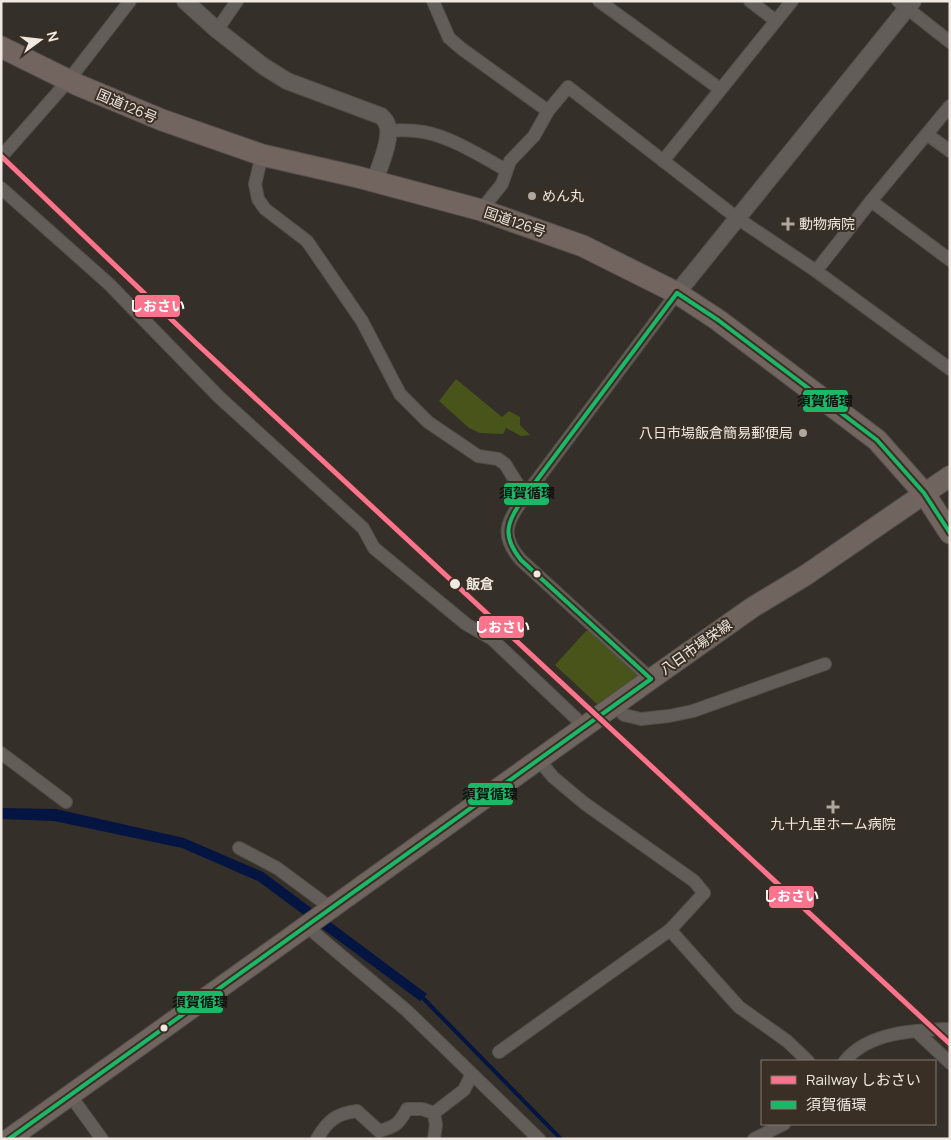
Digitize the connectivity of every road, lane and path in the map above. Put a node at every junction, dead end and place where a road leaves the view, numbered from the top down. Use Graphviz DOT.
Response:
graph roads {
  1 [pos="130,1"];
  2 [pos="237,1"];
  3 [pos="433,1"];
  4 [pos="599,1"];
  5 [pos="750,1"];
  6 [pos="792,1"];
  7 [pos="187,2"];
  8 [pos="906,4"];
  9 [pos="776,21"];
  10 [pos="217,30"];
  11 [pos="950,42"];
  12 [pos="1,47"];
  13 [pos="68,81"];
  14 [pos="720,89"];
  15 [pos="950,106"];
  16 [pos="548,111"];
  17 [pos="388,131"];
  18 [pos="928,134"];
  19 [pos="950,151"];
  20 [pos="262,154"];
  21 [pos="1,157"];
  22 [pos="663,161"];
  23 [pos="506,170"];
  24 [pos="374,182"];
  25 [pos="1,188"];
  26 [pos="871,201"];
  27 [pos="481,210"];
  28 [pos="737,218"];
  29 [pos="950,260"];
  30 [pos="816,271"];
  31 [pos="676,293"];
  32 [pos="950,369"];
  33 [pos="950,476"];
  34 [pos="924,493"];
  35 [pos="525,496"];
  36 [pos="950,533"];
  37 [pos="825,664"];
  38 [pos="651,679"];
  39 [pos="615,705"];
  40 [pos="584,726"];
  41 [pos="1,753"];
  42 [pos="539,760"];
  43 [pos="66,802"];
  44 [pos="239,848"];
  45 [pos="331,908"];
  46 [pos="306,925"];
  47 [pos="670,930"];
  48 [pos="950,1029"];
  49 [pos="916,1031"];
  50 [pos="499,1052"];
  51 [pos="807,1060"];
  52 [pos="846,1060"];
  53 [pos="950,1064"];
  54 [pos="472,1074"];
  55 [pos="70,1095"];
  56 [pos="435,1119"];
  57 [pos="782,1125"];
  58 [pos="9,1139"];
  59 [pos="102,1139"];
  60 [pos="317,1139"];
  61 [pos="434,1139"];
  62 [pos="446,1139"];
  63 [pos="539,1139"];
  64 [pos="754,1139"];
  1 -- 13 [label="street"];
  2 -- 10 [label="street"];
  3 -- 16 [label="street"];
  4 -- 14 [label="street"];
  5 -- 9 [label="street"];
  6 -- 9 [label="street"];
  7 -- 10 [label="street"];
  8 -- 11 [label="street"];
  8 -- 28 [label="street"];
  9 -- 14 [label="street"];
  10 -- 17 [label="street"];
  12 -- 13 [label="highway, 国道126号"];
  13 -- 20 [label="highway, 国道126号"];
  13 -- 21 [label="street"];
  14 -- 22 [label="street"];
  15 -- 18 [label="street"];
  16 -- 22 [label="street"];
  16 -- 23 [label="street"];
  17 -- 23 [label="street"];
  17 -- 24 [label="street"];
  18 -- 19 [label="street"];
  18 -- 26 [label="street"];
  20 -- 24 [label="highway, 国道126号"];
  20 -- 35 [label="street"];
  22 -- 28 [label="street"];
  23 -- 27 [label="street"];
  24 -- 27 [label="highway, 国道126号"];
  25 -- 40 [label="street"];
  26 -- 29 [label="street"];
  26 -- 30 [label="street"];
  27 -- 31 [label="highway, 国道126号"];
  28 -- 30 [label="street"];
  28 -- 31 [label="street"];
  30 -- 32 [label="street"];
  31 -- 34 [label="highway, 国道126号"];
  31 -- 35 [label="street"];
  33 -- 34 [label="main road, 八日市場栄線"];
  34 -- 36 [label="highway, 国道126号"];
  34 -- 38 [label="main road, 八日市場栄線"];
  35 -- 38 [label="street"];
  37 -- 39 [label="street"];
  38 -- 39 [label="main road, 八日市場栄線"];
  39 -- 40 [label="main road, 八日市場栄線"];
  40 -- 42 [label="main road, 八日市場栄線"];
  41 -- 43 [label="street"];
  42 -- 45 [label="main road, 八日市場栄線"];
  42 -- 47 [label="street"];
  44 -- 45 [label="street"];
  45 -- 46 [label="main road, 八日市場栄線"];
  46 -- 54 [label="street"];
  46 -- 55 [label="main road, 八日市場栄線"];
  47 -- 50 [label="street"];
  47 -- 51 [label="street"];
  48 -- 49 [label="street"];
  49 -- 52 [label="street"];
  49 -- 53 [label="street"];
  54 -- 56 [label="street"];
  54 -- 63 [label="street"];
  55 -- 58 [label="main road, 八日市場栄線"];
  55 -- 59 [label="street"];
  56 -- 60 [label="street"];
  56 -- 61 [label="street"];
  56 -- 62 [label="street"];
  57 -- 64 [label="street"];
}
